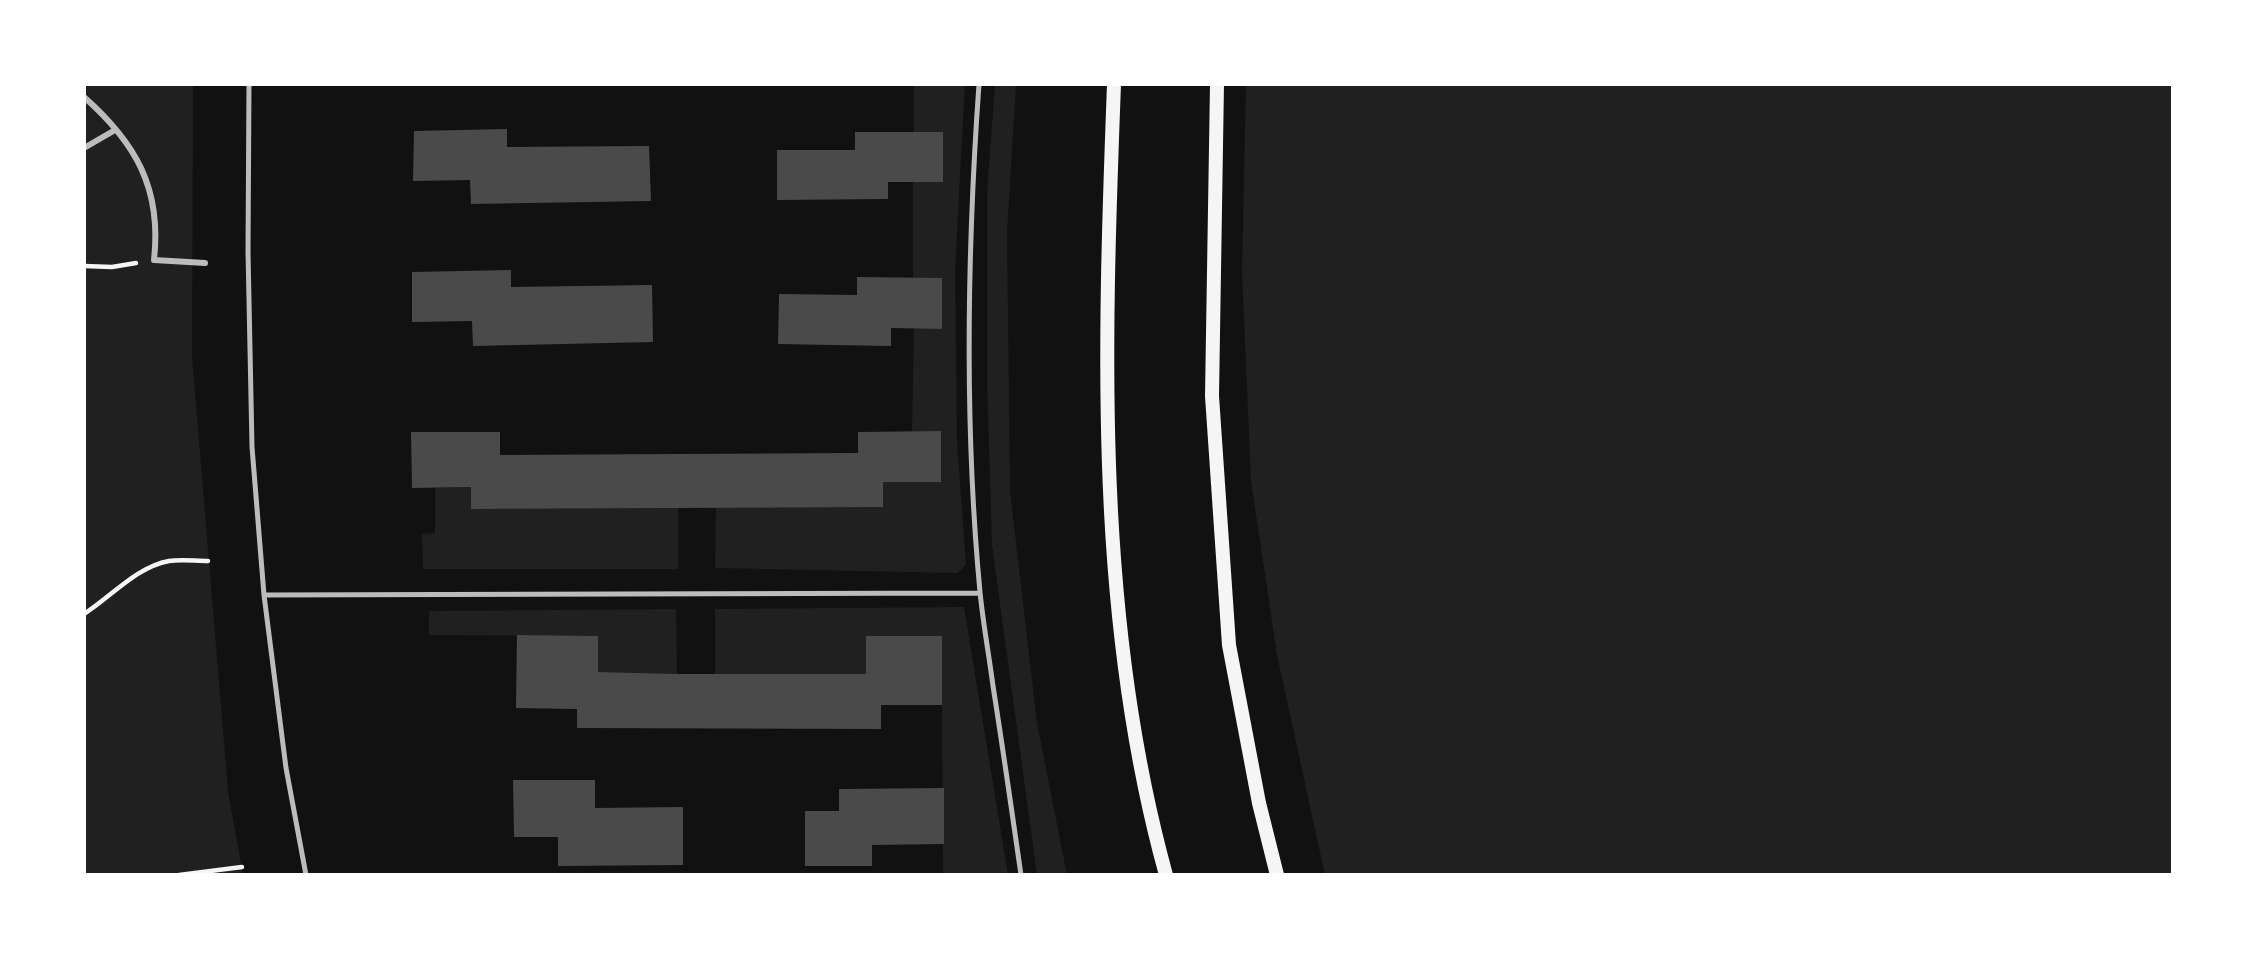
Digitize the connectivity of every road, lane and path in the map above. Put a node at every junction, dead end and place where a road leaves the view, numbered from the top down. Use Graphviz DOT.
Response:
graph roads {
  1 [pos="249,84"];
  2 [pos="979,84"];
  3 [pos="1114,84"];
  4 [pos="1217,84"];
  5 [pos="84,97"];
  6 [pos="115,130"];
  7 [pos="84,148"];
  8 [pos="154,260"];
  9 [pos="205,263"];
  10 [pos="84,266"];
  11 [pos="208,561"];
  12 [pos="980,593"];
  13 [pos="264,595"];
  14 [pos="84,614"];
  15 [pos="242,867"];
  16 [pos="179,875"];
  17 [pos="306,875"];
  18 [pos="1021,875"];
  19 [pos="1166,875"];
  20 [pos="1277,875"];
  1 -- 13 [label="lane"];
  2 -- 12 [label="lane"];
  3 -- 19 [label="main road"];
  4 -- 20 [label="main road"];
  5 -- 6 [label="street"];
  6 -- 7 [label="street"];
  6 -- 8 [label="street"];
  8 -- 9 [label="street"];
  8 -- 10 [label="path"];
  11 -- 14 [label="path"];
  12 -- 13 [label="lane"];
  12 -- 18 [label="lane"];
  13 -- 17 [label="lane"];
  15 -- 16 [label="path"];
}
